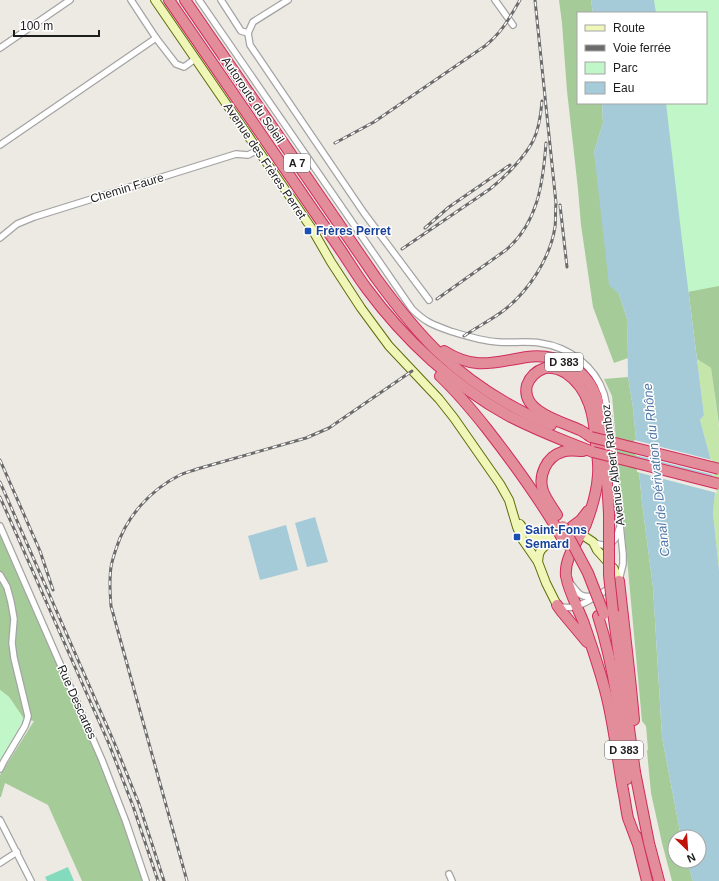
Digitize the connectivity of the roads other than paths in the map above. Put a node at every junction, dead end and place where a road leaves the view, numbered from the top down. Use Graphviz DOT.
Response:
graph roads {
  1 [pos="70,0"];
  2 [pos="131,0"];
  3 [pos="155,0"];
  4 [pos="169,0"];
  5 [pos="185,0"];
  6 [pos="199,0"];
  7 [pos="221,0"];
  8 [pos="288,0"];
  9 [pos="495,0"];
  10 [pos="513,25"];
  11 [pos="248,34"];
  12 [pos="156,38"];
  13 [pos="0,48"];
  14 [pos="195,59"];
  15 [pos="0,145"];
  16 [pos="258,150"];
  17 [pos="0,238"];
  18 [pos="367,289"];
  19 [pos="429,300"];
  20 [pos="412,324"];
  21 [pos="591,437"];
  22 [pos="593,452"];
  23 [pos="719,469"];
  24 [pos="719,484"];
  25 [pos="592,506"];
  26 [pos="514,515"];
  27 [pos="620,524"];
  28 [pos="0,526"];
  29 [pos="560,531"];
  30 [pos="581,534"];
  31 [pos="593,542"];
  32 [pos="538,562"];
  33 [pos="0,575"];
  34 [pos="567,580"];
  35 [pos="619,581"];
  36 [pos="598,595"];
  37 [pos="557,605"];
  38 [pos="576,606"];
  39 [pos="605,614"];
  40 [pos="593,651"];
  41 [pos="0,769"];
  42 [pos="640,798"];
  43 [pos="0,820"];
  44 [pos="637,842"];
  45 [pos="17,852"];
  46 [pos="0,863"];
  47 [pos="450,874"];
  48 [pos="31,881"];
  49 [pos="146,881"];
  50 [pos="452,881"];
  51 [pos="647,881"];
  52 [pos="659,881"];
  1 -- 13 [label="street"];
  2 -- 12 [label="street"];
  3 -- 14 [label="street, Avenue des Frères Perret"];
  4 -- 18 [label="highway, Autoroute du Soleil / A 7"];
  5 -- 20 [label="highway, Autoroute du Soleil / A 7"];
  6 -- 27 [label="street, Avenue Albert Ramboz"];
  7 -- 11 [label="street"];
  8 -- 11 [label="street"];
  9 -- 10 [label="street"];
  11 -- 19 [label="street"];
  12 -- 14 [label="street"];
  12 -- 15 [label="street"];
  14 -- 16 [label="street, Avenue des Frères Perret"];
  16 -- 17 [label="street, Chemin Faure"];
  16 -- 26 [label="street, Avenue des Frères Perret"];
  18 -- 22 [label="highway, Autoroute du Soleil / A 7"];
  18 -- 29 [label="highway, D 383"];
  20 -- 21 [label="highway, Autoroute du Soleil / A 7"];
  20 -- 39 [label="highway, D 383, bridge"];
  21 -- 23 [label="highway, Autoroute du Soleil / A 7, bridge"];
  21 -- 25 [label="highway"];
  22 -- 24 [label="highway, Autoroute du Soleil / A 7, bridge"];
  22 -- 29 [label="highway"];
  25 -- 29 [label="highway"];
  25 -- 30 [label="highway"];
  26 -- 29 [label="street"];
  26 -- 32 [label="street"];
  27 -- 31 [label="street"];
  27 -- 35 [label="street, Avenue Albert Ramboz"];
  28 -- 49 [label="street, Rue Descartes"];
  29 -- 30 [label="street"];
  29 -- 32 [label="street"];
  29 -- 39 [label="highway, D 383, bridge"];
  30 -- 31 [label="street"];
  30 -- 34 [label="highway"];
  31 -- 35 [label="street"];
  32 -- 37 [label="street"];
  33 -- 41 [label="street"];
  34 -- 36 [label="street"];
  34 -- 38 [label="highway"];
  35 -- 36 [label="street"];
  35 -- 42 [label="highway"];
  36 -- 38 [label="street"];
  37 -- 38 [label="street"];
  37 -- 40 [label="highway"];
  38 -- 40 [label="highway"];
  39 -- 42 [label="highway, D 383"];
  39 -- 44 [label="highway, D 383"];
  40 -- 44 [label="highway"];
  42 -- 52 [label="highway, D 383"];
  43 -- 45 [label="street"];
  44 -- 51 [label="highway, D 383"];
  45 -- 46 [label="street"];
  45 -- 48 [label="street"];
  47 -- 50 [label="street"];
}
